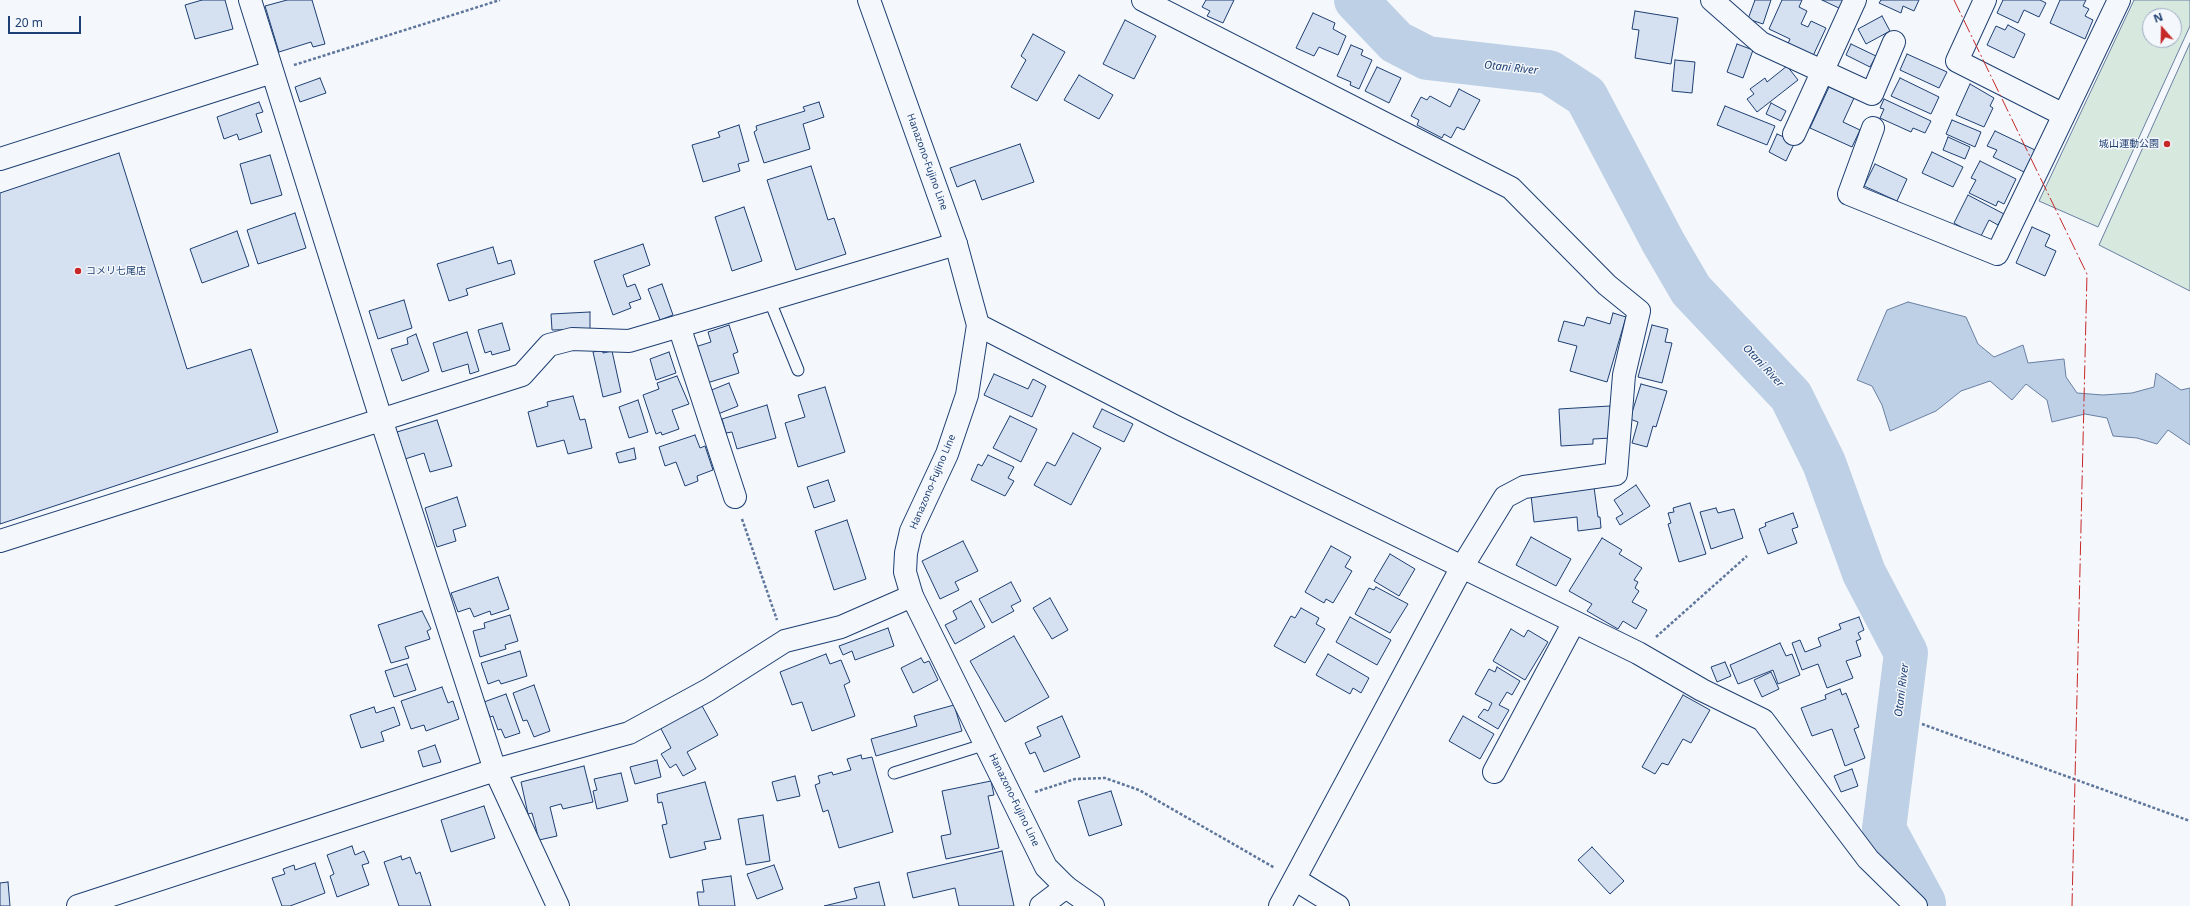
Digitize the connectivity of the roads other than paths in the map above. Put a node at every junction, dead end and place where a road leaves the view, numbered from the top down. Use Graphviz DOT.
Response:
graph roads {
  1 [pos="250,0"];
  2 [pos="869,0"];
  3 [pos="1143,0"];
  4 [pos="1712,0"];
  5 [pos="1855,0"];
  6 [pos="1985,0"];
  7 [pos="2119,0"];
  8 [pos="1177,8"];
  9 [pos="1894,42"];
  10 [pos="272,72"];
  11 [pos="1822,73"];
  12 [pos="2064,115"];
  13 [pos="1873,128"];
  14 [pos="1794,134"];
  15 [pos="0,159"];
  16 [pos="956,244"];
  17 [pos="769,300"];
  18 [pos="978,325"];
  19 [pos="679,326"];
  20 [pos="798,370"];
  21 [pos="381,419"];
  22 [pos="735,498"];
  23 [pos="0,540"];
  24 [pos="1462,567"];
  25 [pos="912,596"];
  26 [pos="1574,622"];
  27 [pos="986,744"];
  28 [pos="495,770"];
  29 [pos="1494,772"];
  30 [pos="894,773"];
  31 [pos="1296,880"];
  32 [pos="1066,887"];
  33 [pos="78,906"];
  34 [pos="558,906"];
  35 [pos="1041,906"];
  36 [pos="1093,906"];
  37 [pos="1280,906"];
  38 [pos="1338,906"];
  39 [pos="1916,906"];
  1 -- 10 [label="street"];
  2 -- 16 [label="street, Hanazono-Fujino Line"];
  3 -- 8 [label="street"];
  4 -- 11 [label="street"];
  5 -- 11 [label="street"];
  6 -- 12 [label="street"];
  7 -- 12 [label="street"];
  8 -- 24 [label="street"];
  9 -- 11 [label="street"];
  10 -- 15 [label="street"];
  10 -- 21 [label="street"];
  11 -- 14 [label="street"];
  12 -- 13 [label="street"];
  16 -- 17 [label="street"];
  16 -- 18 [label="street, Hanazono-Fujino Line"];
  17 -- 19 [label="street"];
  17 -- 20 [label="lane"];
  18 -- 24 [label="street"];
  18 -- 25 [label="street, Hanazono-Fujino Line"];
  19 -- 21 [label="street"];
  19 -- 22 [label="street"];
  21 -- 23 [label="street"];
  21 -- 28 [label="street"];
  24 -- 26 [label="street"];
  24 -- 31 [label="street"];
  25 -- 27 [label="street, Hanazono-Fujino Line"];
  25 -- 28 [label="street"];
  26 -- 29 [label="street"];
  26 -- 39 [label="street"];
  27 -- 30 [label="lane"];
  27 -- 32 [label="street, Hanazono-Fujino Line"];
  28 -- 33 [label="street"];
  28 -- 34 [label="street"];
  31 -- 37 [label="street"];
  31 -- 38 [label="street"];
  32 -- 35 [label="street"];
  32 -- 36 [label="street, Hanazono-Fujino Line"];
}
